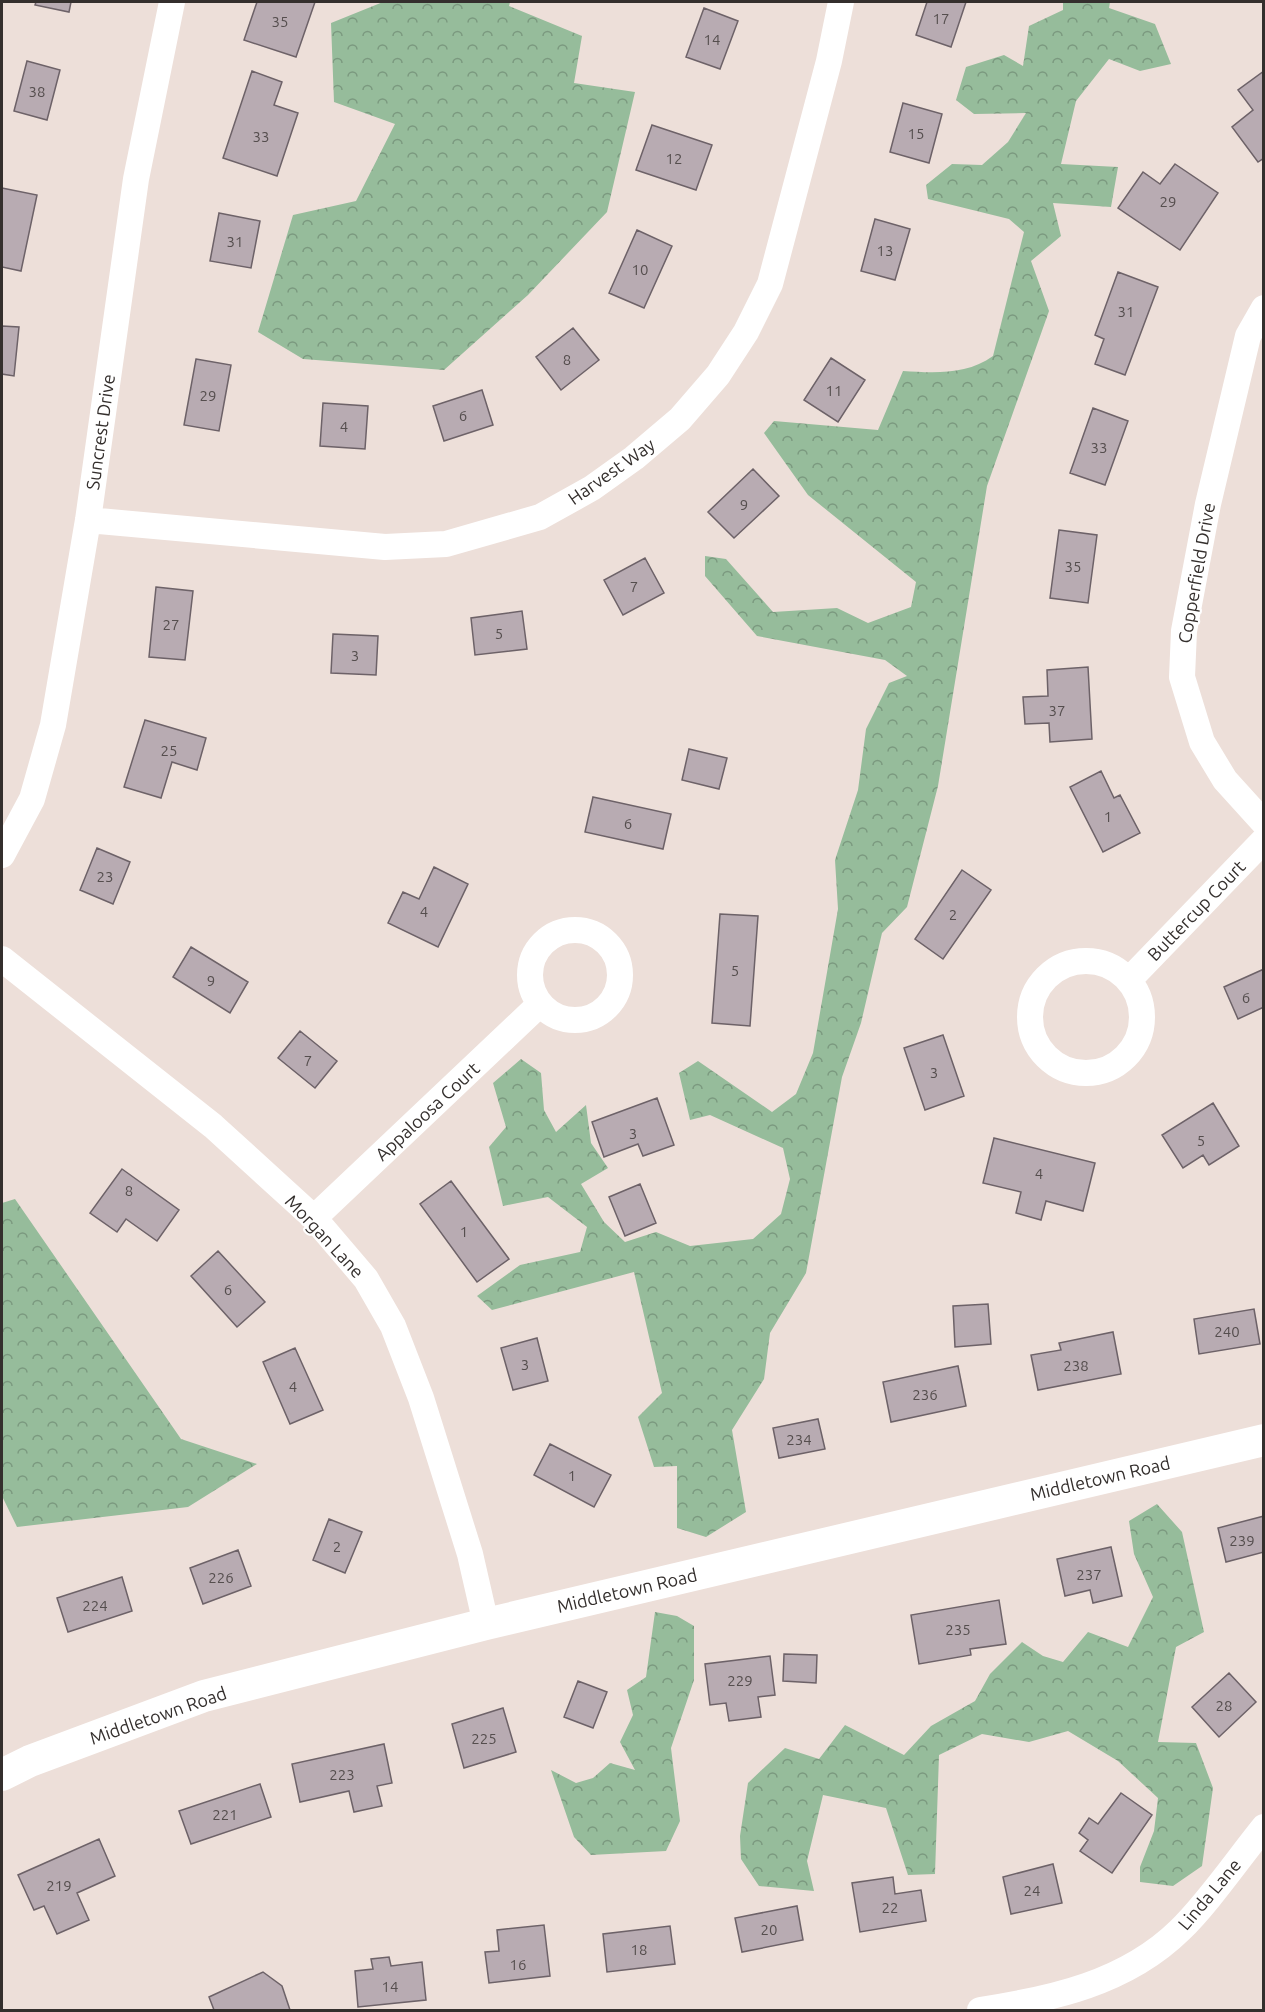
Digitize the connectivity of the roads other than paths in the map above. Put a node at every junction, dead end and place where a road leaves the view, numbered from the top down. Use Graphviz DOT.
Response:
graph roads {
  1 [pos="172,2"];
  2 [pos="841,2"];
  3 [pos="1263,308"];
  4 [pos="88,520"];
  5 [pos="1263,824"];
  6 [pos="1263,840"];
  7 [pos="2,855"];
  8 [pos="2,959"];
  9 [pos="1129,980"];
  10 [pos="540,1004"];
  11 [pos="314,1218"];
  12 [pos="1263,1440"];
  13 [pos="486,1624"];
  14 [pos="2,1775"];
  15 [pos="1263,1827"];
  16 [pos="980,2010"];
  1 -- 4 [label="street, Suncrest Drive"];
  2 -- 4 [label="street, Harvest Way"];
  3 -- 5 [label="street, Copperfield Drive"];
  4 -- 7 [label="street, Suncrest Drive"];
  6 -- 9 [label="street, Buttercup Court"];
  8 -- 11 [label="street, Morgan Lane"];
  9 -- 9 [label="street"];
  10 -- 11 [label="street, Appaloosa Court"];
  11 -- 13 [label="street, Morgan Lane"];
  12 -- 13 [label="street, Middletown Road"];
  13 -- 14 [label="street, Middletown Road"];
  15 -- 16 [label="street, Linda Lane"];
}
